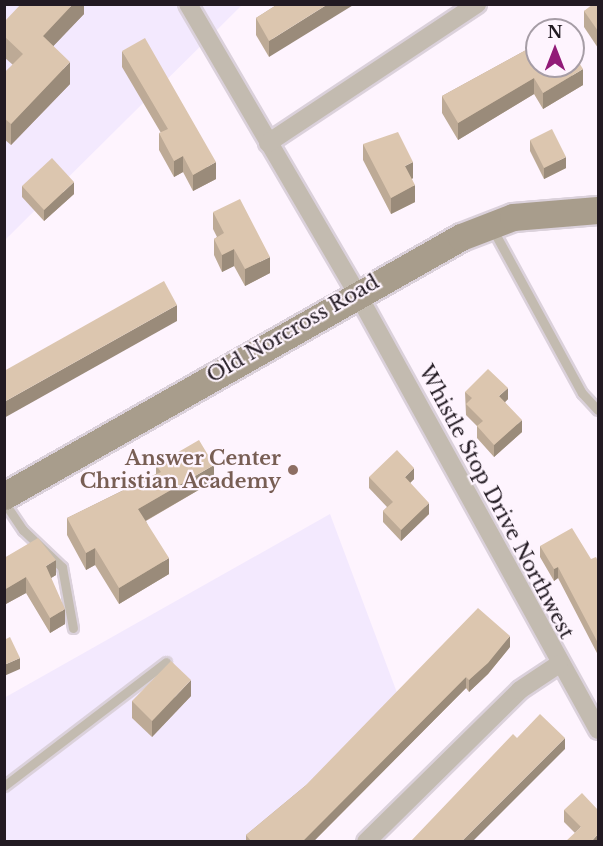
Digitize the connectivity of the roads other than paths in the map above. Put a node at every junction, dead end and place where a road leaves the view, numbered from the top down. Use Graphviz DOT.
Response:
graph roads {
  1 [pos="188,4"];
  2 [pos="477,4"];
  3 [pos="268,142"];
  4 [pos="598,210"];
  5 [pos="491,226"];
  6 [pos="357,292"];
  7 [pos="598,410"];
  8 [pos="4,496"];
  9 [pos="4,502"];
  10 [pos="73,628"];
  11 [pos="166,662"];
  12 [pos="559,664"];
  13 [pos="598,730"];
  14 [pos="4,786"];
  15 [pos="366,842"];
  1 -- 3 [label="street, Whistle Stop Drive Northwest"];
  2 -- 3 [label="street"];
  3 -- 6 [label="street, Whistle Stop Drive Northwest"];
  4 -- 5 [label="street, Old Norcross Road"];
  5 -- 6 [label="street, Old Norcross Road"];
  5 -- 7 [label="lane"];
  6 -- 8 [label="street, Old Norcross Road"];
  6 -- 12 [label="street, Whistle Stop Drive Northwest"];
  9 -- 10 [label="lane"];
  11 -- 14 [label="lane"];
  12 -- 13 [label="street, Whistle Stop Drive Northwest"];
  12 -- 15 [label="street"];
}
